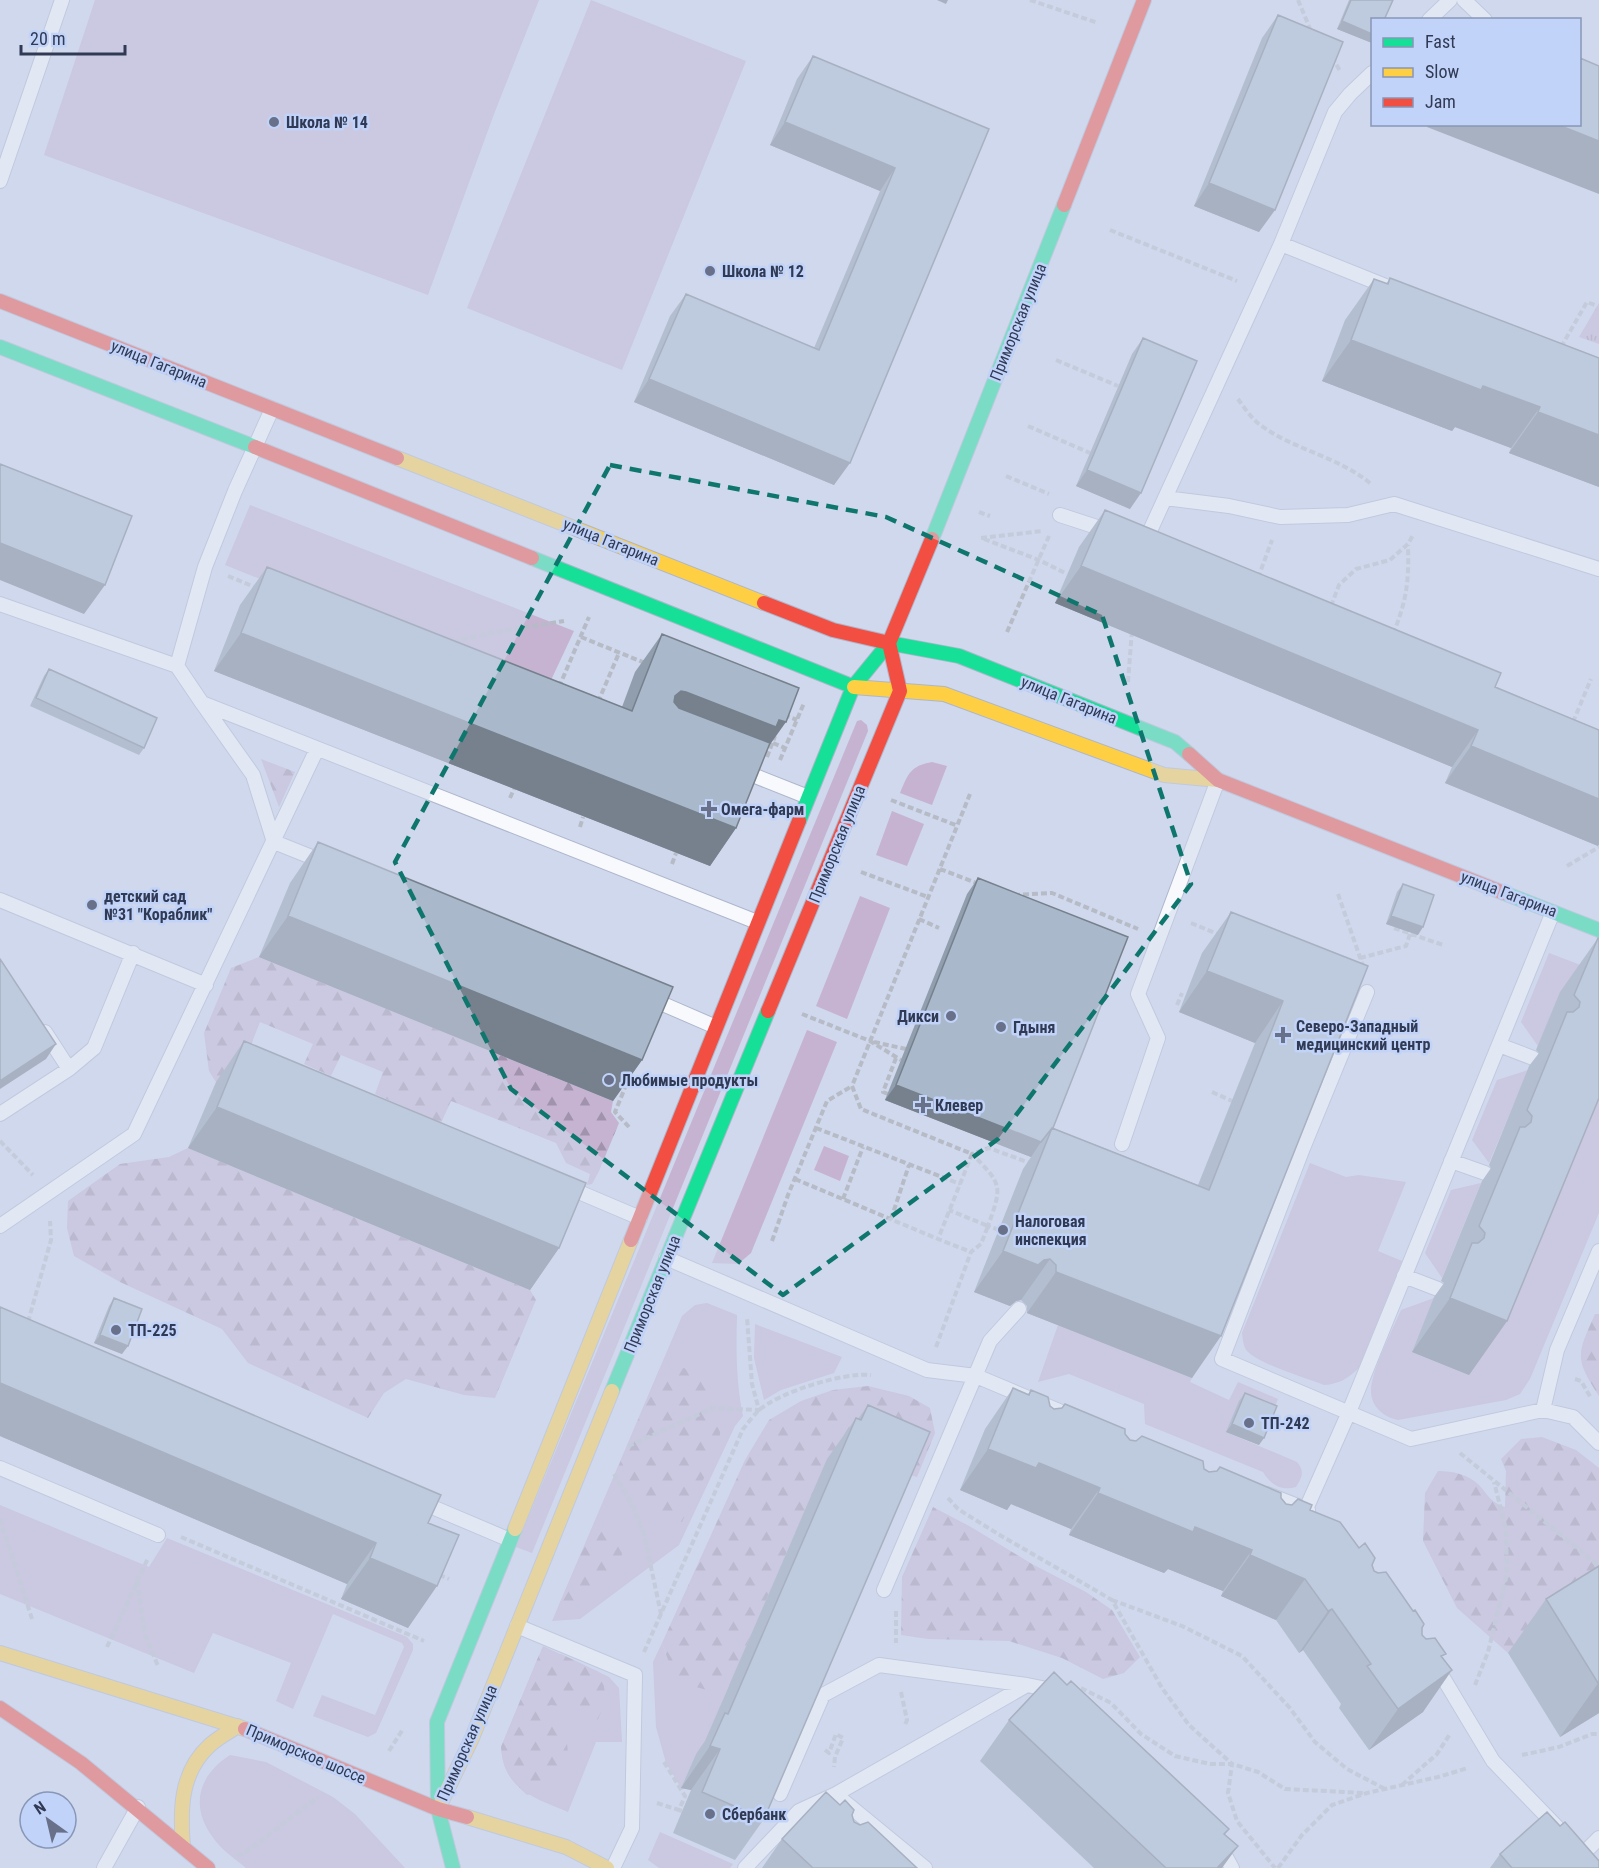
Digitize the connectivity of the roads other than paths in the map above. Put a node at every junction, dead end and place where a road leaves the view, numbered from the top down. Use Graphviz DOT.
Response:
graph roads {
  1 [pos="63,0"];
  2 [pos="1144,0"];
  3 [pos="1450,0"];
  4 [pos="1464,0"];
  5 [pos="1431,18"];
  6 [pos="1483,18"];
  7 [pos="1371,74"];
  8 [pos="0,181"];
  9 [pos="1281,244"];
  10 [pos="1401,292"];
  11 [pos="0,301"];
  12 [pos="0,347"];
  13 [pos="272,409"];
  14 [pos="255,447"];
  15 [pos="1164,498"];
  16 [pos="1060,515"];
  17 [pos="1599,569"];
  18 [pos="0,604"];
  19 [pos="889,643"];
  20 [pos="177,666"];
  21 [pos="853,687"];
  22 [pos="900,691"];
  23 [pos="202,702"];
  24 [pos="317,749"];
  25 [pos="726,765"];
  26 [pos="1218,780"];
  27 [pos="808,797"];
  28 [pos="274,842"];
  29 [pos="340,869"];
  30 [pos="0,900"];
  31 [pos="1554,912"];
  32 [pos="757,922"];
  33 [pos="1599,930"];
  34 [pos="132,953"];
  35 [pos="206,985"];
  36 [pos="1367,992"];
  37 [pos="636,993"];
  38 [pos="38,1021"];
  39 [pos="716,1027"];
  40 [pos="1499,1045"];
  41 [pos="1533,1058"];
  42 [pos="69,1069"];
  43 [pos="0,1114"];
  44 [pos="1122,1144"];
  45 [pos="1451,1161"];
  46 [pos="1485,1173"];
  47 [pos="552,1181"];
  48 [pos="640,1218"];
  49 [pos="0,1226"];
  50 [pos="1599,1251"];
  51 [pos="666,1258"];
  52 [pos="1404,1276"];
  53 [pos="1438,1289"];
  54 [pos="1019,1309"];
  55 [pos="976,1376"];
  56 [pos="1543,1410"];
  57 [pos="1349,1413"];
  58 [pos="1086,1422"];
  59 [pos="1599,1443"];
  60 [pos="0,1468"];
  61 [pos="1257,1490"];
  62 [pos="403,1494"];
  63 [pos="1305,1509"];
  64 [pos="1324,1518"];
  65 [pos="158,1535"];
  66 [pos="510,1540"];
  67 [pos="884,1590"];
  68 [pos="517,1626"];
  69 [pos="0,1653"];
  70 [pos="1428,1653"];
  71 [pos="1027,1685"];
  72 [pos="1067,1697"];
  73 [pos="0,1708"];
  74 [pos="238,1726"];
  75 [pos="780,1794"];
  76 [pos="836,1794"];
  77 [pos="138,1807"];
  78 [pos="438,1809"];
  79 [pos="1211,1837"];
  80 [pos="1599,1838"];
  81 [pos="183,1847"];
  82 [pos="1579,1850"];
  83 [pos="104,1868"];
  84 [pos="208,1868"];
  85 [pos="453,1868"];
  86 [pos="608,1868"];
  87 [pos="613,1868"];
  88 [pos="745,1868"];
  89 [pos="925,1868"];
  90 [pos="1232,1868"];
  91 [pos="1569,1868"];
  1 -- 8 [label="lane"];
  2 -- 19 [label="main road, Приморская улица"];
  3 -- 5 [label="lane"];
  4 -- 6 [label="lane"];
  7 -- 9 [label="lane"];
  9 -- 10 [label="lane"];
  9 -- 15 [label="lane"];
  11 -- 13 [label="main road, улица Гагарина"];
  12 -- 14 [label="main road, улица Гагарина"];
  13 -- 14 [label="lane"];
  13 -- 19 [label="main road, улица Гагарина"];
  14 -- 20 [label="lane"];
  14 -- 21 [label="main road, улица Гагарина"];
  15 -- 16 [label="lane"];
  15 -- 17 [label="lane"];
  18 -- 20 [label="lane"];
  19 -- 21 [label="main road, Приморская улица"];
  19 -- 22 [label="main road"];
  19 -- 26 [label="main road, улица Гагарина"];
  20 -- 23 [label="lane"];
  21 -- 22 [label="main road, улица Гагарина"];
  21 -- 27 [label="main road, Приморская улица"];
  22 -- 26 [label="main road, улица Гагарина"];
  22 -- 51 [label="main road, Приморская улица"];
  23 -- 24 [label="lane"];
  23 -- 28 [label="lane"];
  24 -- 28 [label="lane"];
  24 -- 32 [label="lane"];
  25 -- 27 [label="lane"];
  26 -- 31 [label="main road, улица Гагарина"];
  26 -- 44 [label="lane"];
  27 -- 32 [label="main road, Приморская улица"];
  28 -- 29 [label="lane"];
  28 -- 35 [label="lane"];
  30 -- 34 [label="lane"];
  31 -- 33 [label="main road, улица Гагарина"];
  31 -- 40 [label="lane"];
  32 -- 39 [label="main road, Приморская улица"];
  34 -- 35 [label="lane"];
  34 -- 42 [label="lane"];
  35 -- 49 [label="lane"];
  36 -- 57 [label="lane"];
  37 -- 39 [label="lane"];
  38 -- 42 [label="lane"];
  39 -- 48 [label="main road, Приморская улица"];
  40 -- 41 [label="lane"];
  40 -- 45 [label="lane"];
  42 -- 43 [label="lane"];
  45 -- 46 [label="lane"];
  45 -- 52 [label="lane"];
  47 -- 48 [label="lane"];
  48 -- 66 [label="main road, Приморская улица"];
  50 -- 56 [label="lane"];
  51 -- 55 [label="lane"];
  51 -- 68 [label="main road, Приморская улица"];
  52 -- 53 [label="lane"];
  52 -- 57 [label="lane"];
  54 -- 55 [label="lane"];
  55 -- 58 [label="lane"];
  55 -- 67 [label="lane"];
  56 -- 57 [label="lane"];
  56 -- 59 [label="lane"];
  57 -- 63 [label="lane"];
  60 -- 65 [label="lane"];
  61 -- 63 [label="lane"];
  62 -- 66 [label="lane"];
  63 -- 64 [label="lane"];
  66 -- 78 [label="main road, Приморская улица"];
  68 -- 78 [label="main road, Приморская улица"];
  68 -- 87 [label="lane"];
  69 -- 74 [label="main road, Приморское шоссе"];
  70 -- 82 [label="lane"];
  71 -- 72 [label="lane"];
  71 -- 75 [label="lane"];
  71 -- 76 [label="lane"];
  73 -- 77 [label="main road"];
  74 -- 78 [label="main road, Приморское шоссе"];
  74 -- 81 [label="main road"];
  76 -- 88 [label="lane"];
  76 -- 89 [label="lane"];
  77 -- 81 [label="main road"];
  77 -- 83 [label="lane"];
  78 -- 85 [label="main road"];
  78 -- 86 [label="main road, Приморское шоссе"];
  79 -- 90 [label="lane"];
  80 -- 82 [label="lane"];
  81 -- 84 [label="main road"];
  82 -- 91 [label="lane"];
}
